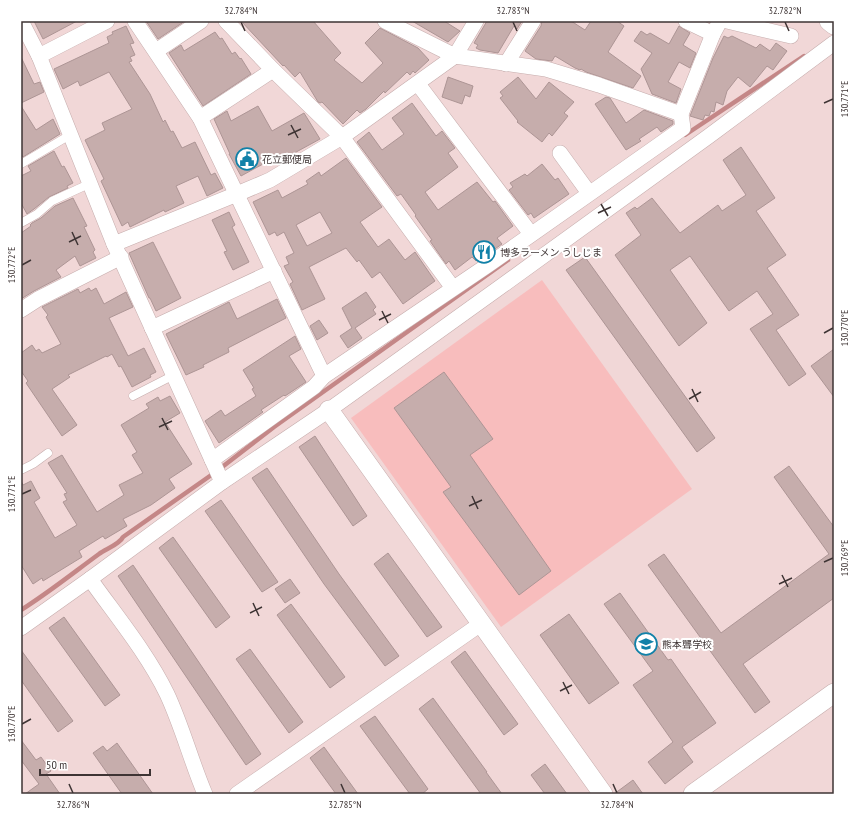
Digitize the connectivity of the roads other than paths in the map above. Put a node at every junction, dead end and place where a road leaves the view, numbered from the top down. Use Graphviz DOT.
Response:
graph roads {
  1 [pos="22,21"];
  2 [pos="107,21"];
  3 [pos="135,21"];
  4 [pos="201,21"];
  5 [pos="226,21"];
  6 [pos="385,21"];
  7 [pos="476,21"];
  8 [pos="533,21"];
  9 [pos="686,21"];
  10 [pos="727,21"];
  11 [pos="829,21"];
  12 [pos="834,26"];
  13 [pos="717,27"];
  14 [pos="791,36"];
  15 [pos="834,42"];
  16 [pos="156,52"];
  17 [pos="39,56"];
  18 [pos="455,56"];
  19 [pos="506,64"];
  20 [pos="273,70"];
  21 [pos="418,84"];
  22 [pos="681,114"];
  23 [pos="200,118"];
  24 [pos="70,135"];
  25 [pos="342,137"];
  26 [pos="560,153"];
  27 [pos="21,164"];
  28 [pos="90,183"];
  29 [pos="588,193"];
  30 [pos="237,194"];
  31 [pos="21,223"];
  32 [pos="532,234"];
  33 [pos="117,251"];
  34 [pos="488,265"];
  35 [pos="274,271"];
  36 [pos="503,285"];
  37 [pos="453,288"];
  38 [pos="21,310"];
  39 [pos="152,328"];
  40 [pos="174,375"];
  41 [pos="324,376"];
  42 [pos="133,396"];
  43 [pos="329,410"];
  44 [pos="48,453"];
  45 [pos="212,460"];
  46 [pos="21,470"];
  47 [pos="222,482"];
  48 [pos="90,579"];
  49 [pos="482,623"];
  50 [pos="21,628"];
  51 [pos="834,693"];
  52 [pos="205,794"];
  53 [pos="237,794"];
  54 [pos="603,794"];
  55 [pos="693,794"];
  1 -- 17 [label="street"];
  2 -- 17 [label="street"];
  3 -- 16 [label="street"];
  4 -- 16 [label="street"];
  5 -- 20 [label="street"];
  6 -- 18 [label="street"];
  7 -- 18 [label="street"];
  8 -- 19 [label="street"];
  9 -- 13 [label="street"];
  10 -- 14 [label="street"];
  11 -- 12 [label="street"];
  13 -- 22 [label="street"];
  15 -- 36 [label="street"];
  16 -- 23 [label="street"];
  17 -- 24 [label="street"];
  18 -- 19 [label="street"];
  18 -- 21 [label="street"];
  19 -- 22 [label="street"];
  20 -- 23 [label="street"];
  20 -- 25 [label="street"];
  21 -- 25 [label="street"];
  21 -- 32 [label="street"];
  22 -- 29 [label="street"];
  23 -- 30 [label="street"];
  24 -- 27 [label="lane"];
  24 -- 28 [label="street"];
  25 -- 30 [label="street"];
  25 -- 37 [label="street"];
  26 -- 29 [label="street"];
  28 -- 31 [label="lane"];
  28 -- 33 [label="street"];
  29 -- 32 [label="street"];
  30 -- 33 [label="street"];
  30 -- 35 [label="street"];
  32 -- 34 [label="street"];
  33 -- 38 [label="street"];
  33 -- 39 [label="street"];
  34 -- 36 [label="street"];
  34 -- 37 [label="street"];
  35 -- 39 [label="street"];
  35 -- 41 [label="street"];
  36 -- 43 [label="street"];
  37 -- 41 [label="street"];
  39 -- 40 [label="street"];
  40 -- 42 [label="lane"];
  40 -- 45 [label="street"];
  41 -- 45 [label="street"];
  43 -- 47 [label="street"];
  43 -- 49 [label="street"];
  44 -- 46 [label="lane"];
  45 -- 47 [label="street"];
  47 -- 48 [label="street"];
  48 -- 50 [label="street"];
  48 -- 52 [label="street"];
  49 -- 53 [label="street"];
  49 -- 54 [label="street"];
  51 -- 55 [label="street"];
}
